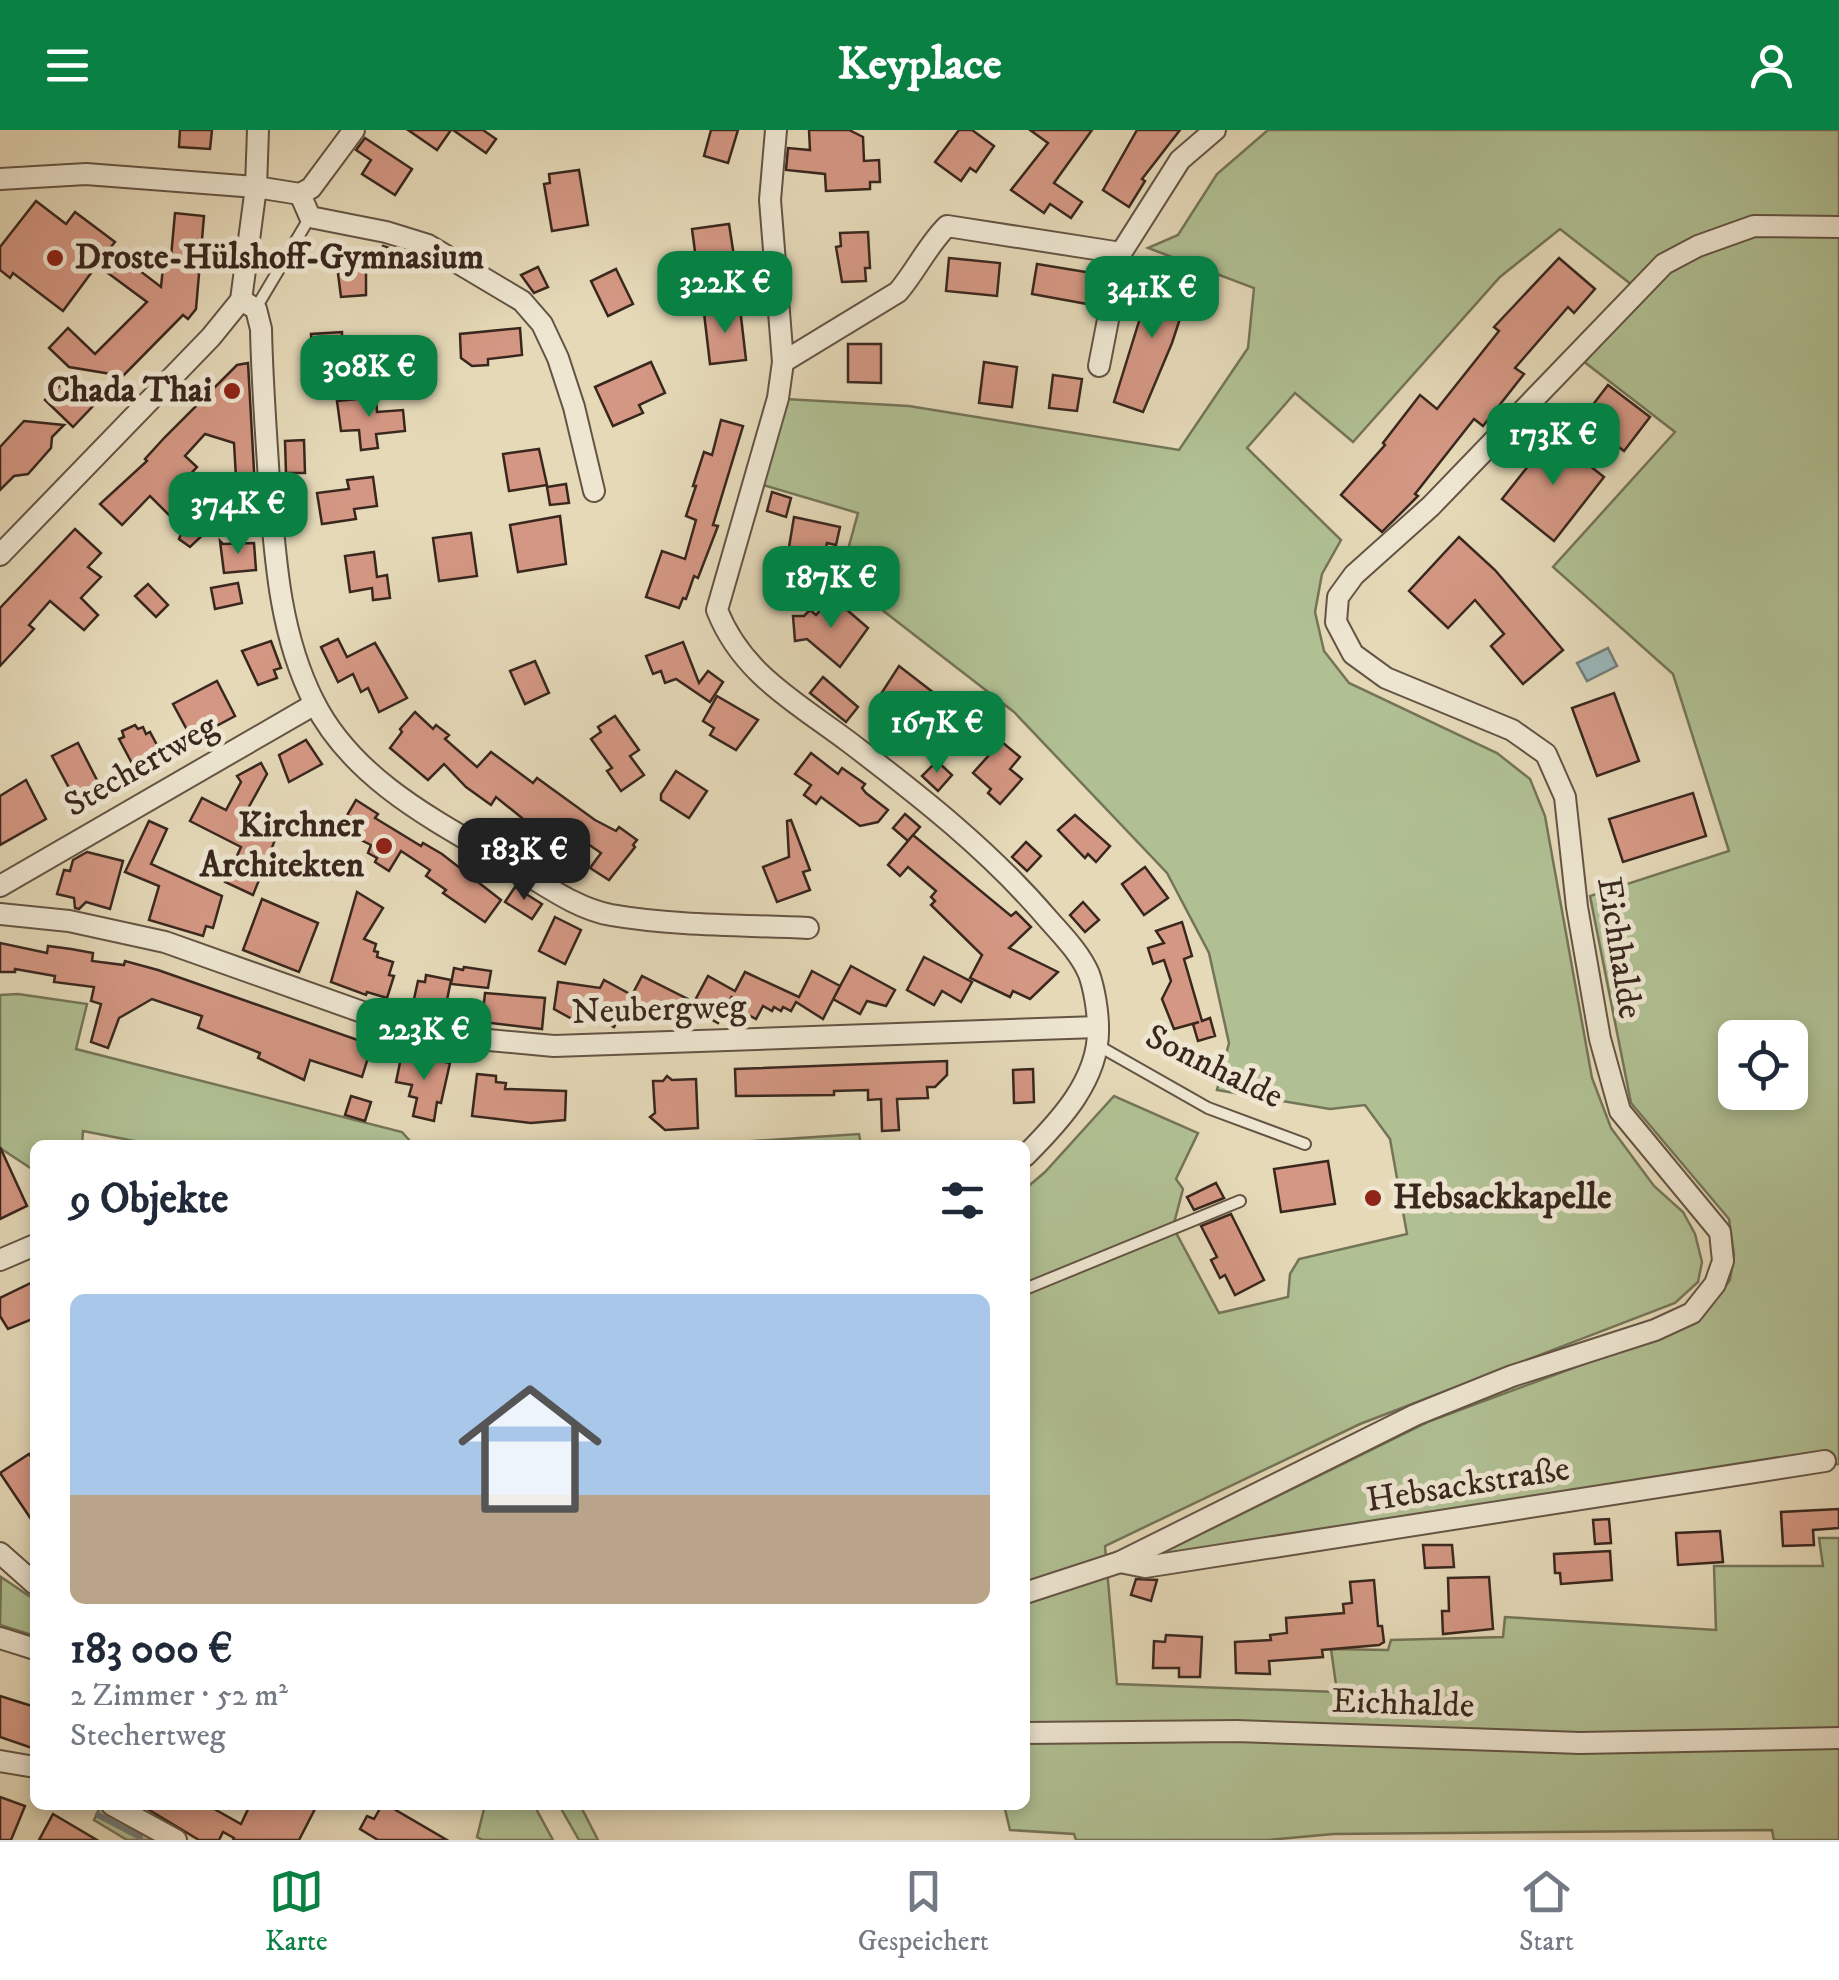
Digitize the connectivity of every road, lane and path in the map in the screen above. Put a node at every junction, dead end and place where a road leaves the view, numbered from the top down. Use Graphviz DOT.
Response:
graph roads {
  1 [pos="258,130"];
  2 [pos="354,130"];
  3 [pos="776,130"];
  4 [pos="1215,130"];
  5 [pos="0,179"];
  6 [pos="256,187"];
  7 [pos="300,194"];
  8 [pos="310,217"];
  9 [pos="1839,227"];
  10 [pos="1121,253"];
  11 [pos="248,305"];
  12 [pos="783,362"];
  13 [pos="1099,366"];
  14 [pos="594,491"];
  15 [pos="0,556"];
  16 [pos="314,704"];
  17 [pos="0,886"];
  18 [pos="0,914"];
  19 [pos="808,928"];
  20 [pos="1097,1036"];
  21 [pos="1305,1144"];
  22 [pos="1030,1151"];
  23 [pos="1240,1201"];
  24 [pos="30,1247"];
  25 [pos="0,1260"];
  26 [pos="1030,1287"];
  27 [pos="1825,1460"];
  28 [pos="0,1554"];
  29 [pos="1120,1562"];
  30 [pos="30,1580"];
  31 [pos="1030,1591"];
  32 [pos="0,1638"];
  33 [pos="30,1647"];
  34 [pos="1030,1733"];
  35 [pos="1839,1738"];
  36 [pos="0,1760"];
  37 [pos="30,1766"];
  38 [pos="121,1810"];
  39 [pos="176,1840"];
  1 -- 6 [label="street"];
  2 -- 7 [label="street"];
  3 -- 12 [label="street, Sonnhalde"];
  4 -- 10 [label="street"];
  5 -- 6 [label="street"];
  6 -- 7 [label="street"];
  6 -- 11 [label="street"];
  7 -- 8 [label="street"];
  8 -- 11 [label="lane"];
  8 -- 14 [label="street"];
  9 -- 29 [label="street, Eichhalde"];
  10 -- 12 [label="street"];
  10 -- 13 [label="street"];
  11 -- 15 [label="street"];
  11 -- 16 [label="street"];
  12 -- 20 [label="street, Sonnhalde"];
  16 -- 17 [label="street, Stechertweg"];
  16 -- 19 [label="street"];
  18 -- 20 [label="street, Neubergweg"];
  20 -- 21 [label="lane, Sonnhalde"];
  20 -- 22 [label="street, Sonnhalde"];
  23 -- 26 [label="lane"];
  24 -- 25 [label="street"];
  27 -- 29 [label="street, Hebsackstraße"];
  28 -- 30 [label="street"];
  29 -- 31 [label="street, Eichhalde"];
  32 -- 33 [label="street"];
  34 -- 35 [label="street, Eichhalde"];
  36 -- 37 [label="street"];
  38 -- 39 [label="street"];
}
